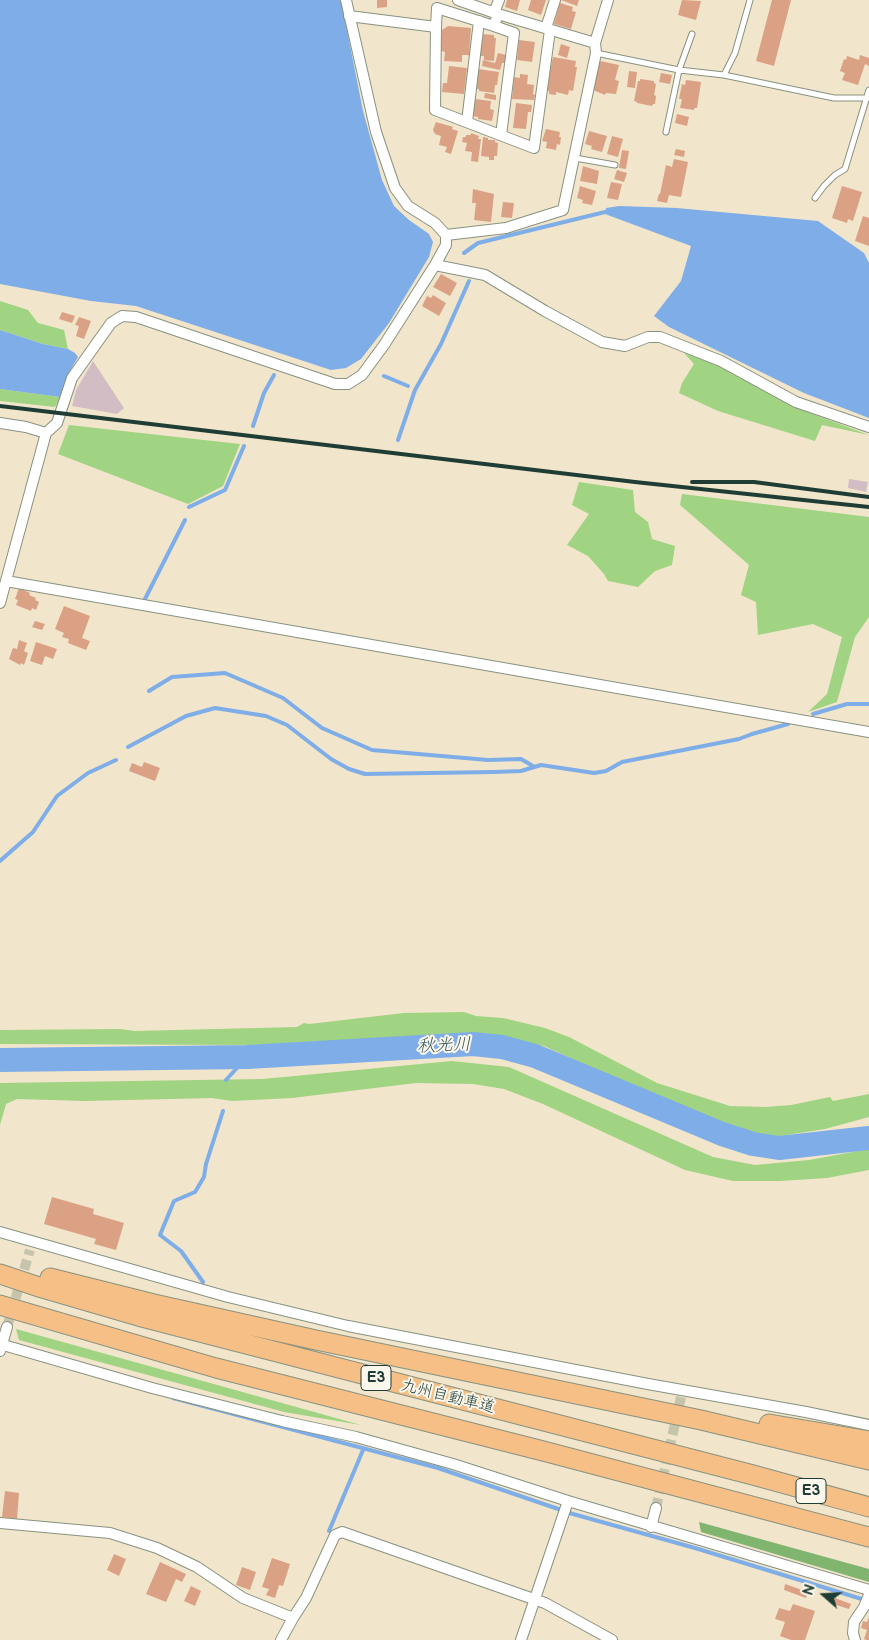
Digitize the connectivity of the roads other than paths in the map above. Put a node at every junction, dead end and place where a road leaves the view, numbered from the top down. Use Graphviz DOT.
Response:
graph roads {
  1 [pos="346,0"];
  2 [pos="458,0"];
  3 [pos="499,0"];
  4 [pos="555,0"];
  5 [pos="608,0"];
  6 [pos="750,0"];
  7 [pos="496,13"];
  8 [pos="349,16"];
  9 [pos="479,21"];
  10 [pos="494,26"];
  11 [pos="436,27"];
  12 [pos="548,29"];
  13 [pos="692,34"];
  14 [pos="595,48"];
  15 [pos="678,70"];
  16 [pos="724,75"];
  17 [pos="869,90"];
  18 [pos="868,98"];
  19 [pos="467,122"];
  20 [pos="666,132"];
  21 [pos="501,135"];
  22 [pos="575,158"];
  23 [pos="615,166"];
  24 [pos="815,198"];
  25 [pos="446,235"];
  26 [pos="435,265"];
  27 [pos="0,423"];
  28 [pos="869,427"];
  29 [pos="46,433"];
  30 [pos="6,581"];
  31 [pos="0,603"];
  32 [pos="869,732"];
  33 [pos="0,1232"];
  34 [pos="0,1266"];
  35 [pos="0,1274"];
  36 [pos="0,1305"];
  37 [pos="7,1327"];
  38 [pos="1,1346"];
  39 [pos="563,1390"];
  40 [pos="869,1424"];
  41 [pos="869,1441"];
  42 [pos="547,1452"];
  43 [pos="869,1460"];
  44 [pos="753,1475"];
  45 [pos="869,1499"];
  46 [pos="568,1502"];
  47 [pos="869,1507"];
  48 [pos="656,1508"];
  49 [pos="0,1524"];
  50 [pos="651,1527"];
  51 [pos="869,1537"];
  52 [pos="869,1549"];
  53 [pos="869,1590"];
  54 [pos="869,1596"];
  55 [pos="534,1600"];
  56 [pos="292,1618"];
  57 [pos="281,1640"];
  58 [pos="521,1640"];
  59 [pos="612,1640"];
  60 [pos="855,1640"];
  1 -- 8 [label="street"];
  2 -- 7 [label="street"];
  3 -- 7 [label="street"];
  4 -- 12 [label="street"];
  5 -- 14 [label="street"];
  6 -- 16 [label="lane"];
  7 -- 10 [label="street"];
  7 -- 12 [label="street"];
  8 -- 11 [label="street"];
  8 -- 25 [label="street"];
  9 -- 10 [label="street"];
  9 -- 11 [label="street"];
  9 -- 19 [label="street"];
  10 -- 21 [label="street"];
  11 -- 19 [label="street"];
  12 -- 14 [label="street"];
  12 -- 21 [label="street"];
  13 -- 15 [label="lane"];
  14 -- 15 [label="lane"];
  14 -- 22 [label="street"];
  15 -- 16 [label="lane"];
  15 -- 20 [label="lane"];
  16 -- 18 [label="lane"];
  17 -- 18 [label="lane"];
  18 -- 24 [label="lane"];
  19 -- 21 [label="street"];
  22 -- 23 [label="lane"];
  22 -- 25 [label="street"];
  25 -- 26 [label="street"];
  26 -- 28 [label="street"];
  26 -- 29 [label="street"];
  27 -- 29 [label="street"];
  29 -- 30 [label="street"];
  30 -- 31 [label="street"];
  30 -- 32 [label="street"];
  33 -- 40 [label="street"];
  34 -- 39 [label="highway"];
  35 -- 44 [label="highway, 九州自動車道 / E3"];
  36 -- 42 [label="highway, 九州自動車道 / E3"];
  37 -- 38 [label="street"];
  38 -- 46 [label="street"];
  39 -- 41 [label="highway"];
  39 -- 43 [label="highway"];
  42 -- 51 [label="highway, 九州自動車道 / E3"];
  42 -- 52 [label="highway"];
  44 -- 45 [label="highway"];
  44 -- 47 [label="highway, 九州自動車道 / E3"];
  46 -- 50 [label="street"];
  46 -- 55 [label="street"];
  48 -- 50 [label="street"];
  49 -- 56 [label="street"];
  50 -- 53 [label="street"];
  54 -- 60 [label="street"];
  55 -- 56 [label="street"];
  55 -- 58 [label="street"];
  55 -- 59 [label="street"];
  56 -- 57 [label="street"];
}
